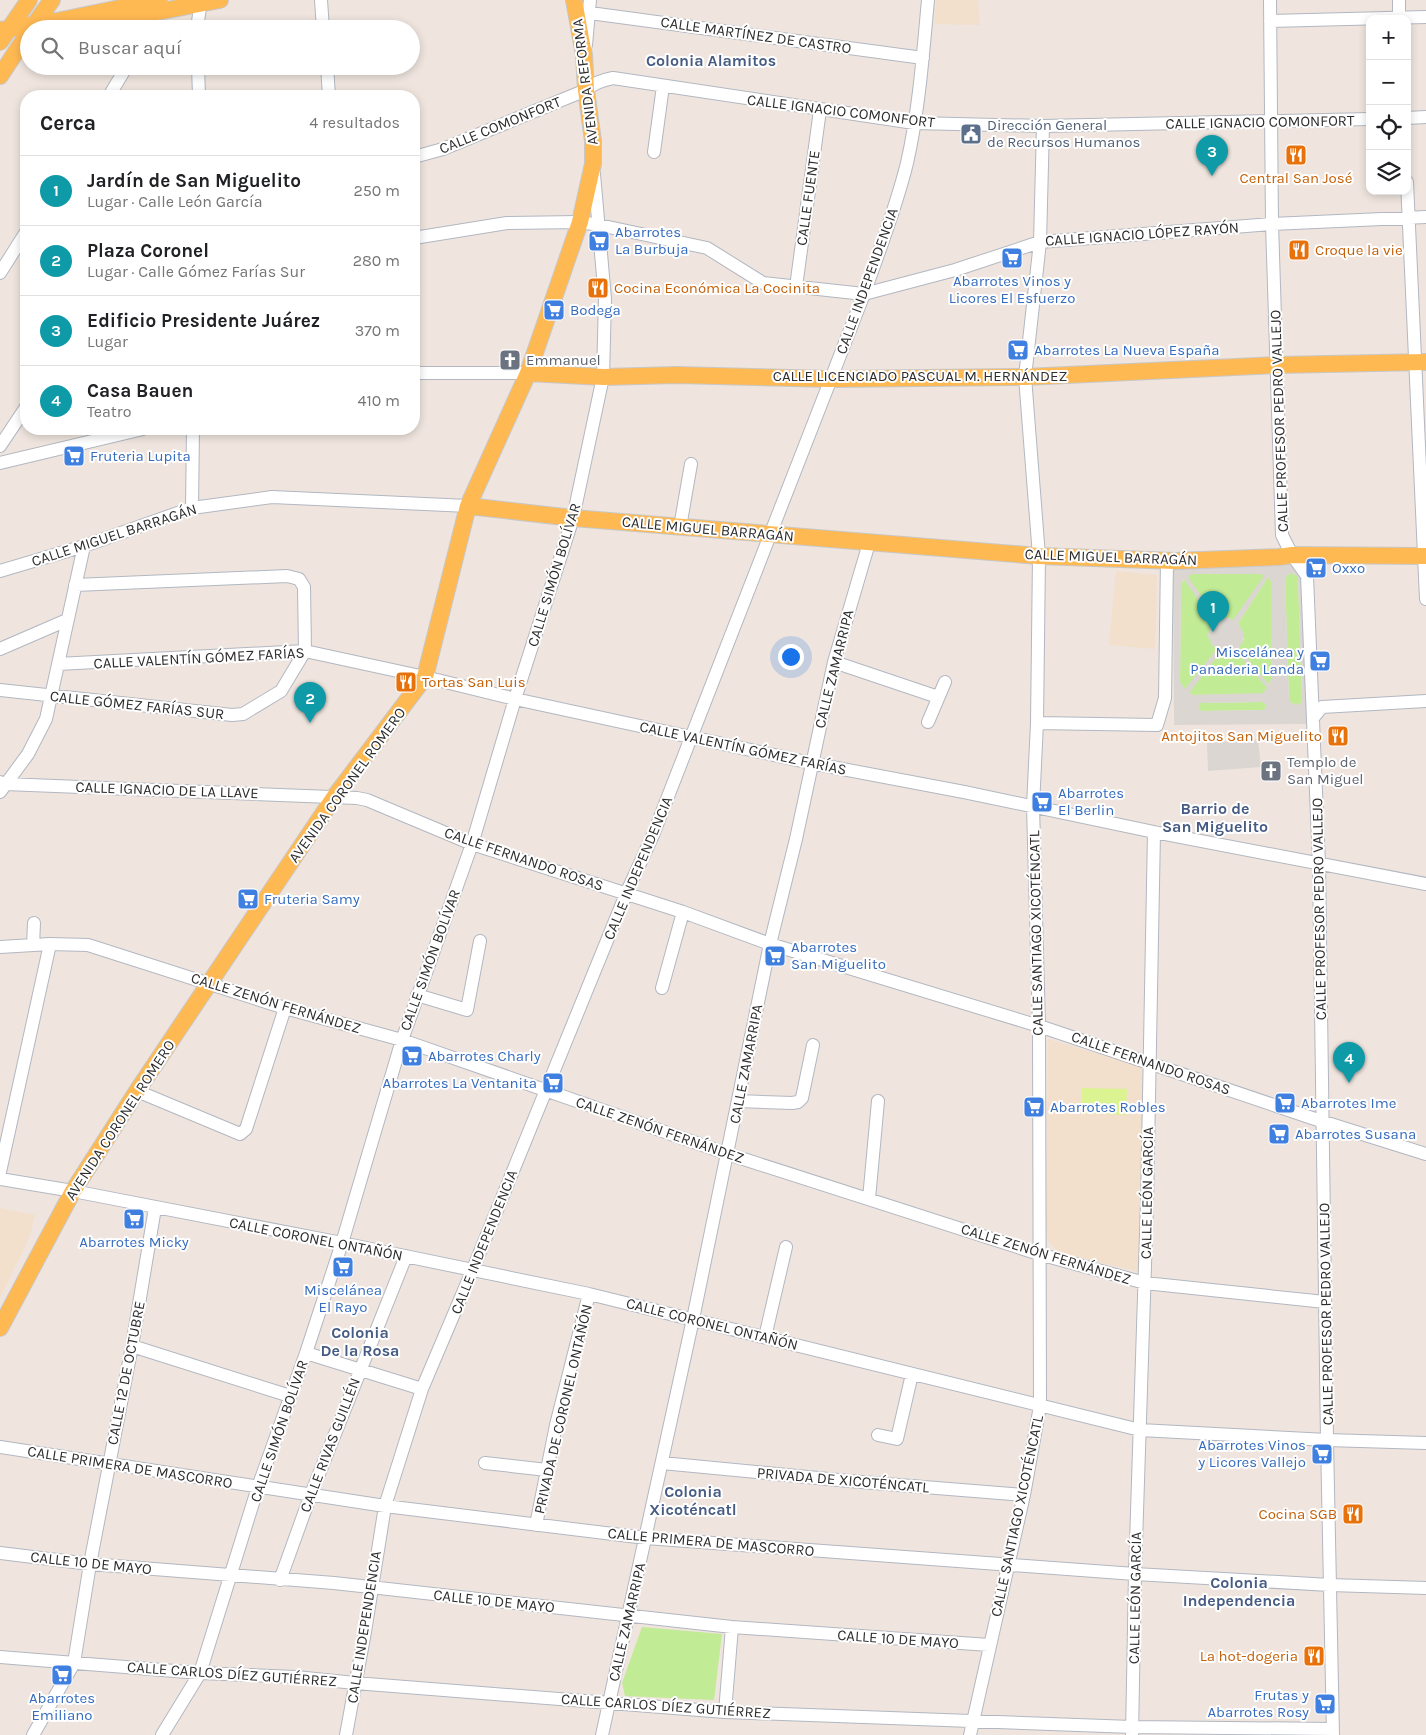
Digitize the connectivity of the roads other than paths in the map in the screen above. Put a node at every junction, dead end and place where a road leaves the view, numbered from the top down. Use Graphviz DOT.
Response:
graph roads {
  1 [pos="28,0"];
  2 [pos="52,0"];
  3 [pos="220,0"];
  4 [pos="321,0"];
  5 [pos="574,0"];
  6 [pos="590,0"];
  7 [pos="928,0"];
  8 [pos="1270,0"];
  9 [pos="1399,0"];
  10 [pos="201,2"];
  11 [pos="154,11"];
  12 [pos="590,13"];
  13 [pos="1399,15"];
  14 [pos="1426,17"];
  15 [pos="1411,18"];
  16 [pos="1366,19"];
  17 [pos="38,20"];
  18 [pos="98,20"];
  19 [pos="112,20"];
  20 [pos="198,20"];
  21 [pos="322,20"];
  22 [pos="1270,21"];
  23 [pos="5,29"];
  24 [pos="20,30"];
  25 [pos="20,35"];
  26 [pos="0,42"];
  27 [pos="20,46"];
  28 [pos="584,55"];
  29 [pos="923,58"];
  30 [pos="122,75"];
  31 [pos="198,75"];
  32 [pos="328,75"];
  33 [pos="0,76"];
  34 [pos="663,86"];
  35 [pos="113,90"];
  36 [pos="199,90"];
  37 [pos="329,90"];
  38 [pos="586,90"];
  39 [pos="820,110"];
  40 [pos="1426,117"];
  41 [pos="1411,118"];
  42 [pos="1366,119"];
  43 [pos="1271,122"];
  44 [pos="914,123"];
  45 [pos="1043,126"];
  46 [pos="654,152"];
  47 [pos="420,155"];
  48 [pos="593,164"];
  49 [pos="1408,195"];
  50 [pos="1409,217"];
  51 [pos="1426,217"];
  52 [pos="580,222"];
  53 [pos="1272,224"];
  54 [pos="599,225"];
  55 [pos="420,237"];
  56 [pos="1040,242"];
  57 [pos="20,252"];
  58 [pos="0,256"];
  59 [pos="0,273"];
  60 [pos="796,286"];
  61 [pos="864,294"];
  62 [pos="1421,362"];
  63 [pos="1277,365"];
  64 [pos="420,372"];
  65 [pos="528,372"];
  66 [pos="604,376"];
  67 [pos="1025,377"];
  68 [pos="830,379"];
  69 [pos="20,416"];
  70 [pos="118,435"];
  71 [pos="193,435"];
  72 [pos="0,446"];
  73 [pos="0,463"];
  74 [pos="691,464"];
  75 [pos="468,506"];
  76 [pos="192,508"];
  77 [pos="572,518"];
  78 [pos="680,527"];
  79 [pos="771,535"];
  80 [pos="869,542"];
  81 [pos="84,546"];
  82 [pos="1292,555"];
  83 [pos="1039,556"];
  84 [pos="1425,556"];
  85 [pos="1167,560"];
  86 [pos="0,571"];
  87 [pos="75,585"];
  88 [pos="1426,599"];
  89 [pos="67,620"];
  90 [pos="0,649"];
  91 [pos="305,651"];
  92 [pos="834,662"];
  93 [pos="58,664"];
  94 [pos="425,677"];
  95 [pos="945,682"];
  96 [pos="0,690"];
  97 [pos="52,695"];
  98 [pos="938,697"];
  99 [pos="515,699"];
  100 [pos="1426,701"];
  101 [pos="1313,718"];
  102 [pos="928,722"];
  103 [pos="1036,723"];
  104 [pos="692,737"];
  105 [pos="811,763"];
  106 [pos="2,786"];
  107 [pos="335,796"];
  108 [pos="1033,806"];
  109 [pos="1154,832"];
  110 [pos="472,844"];
  111 [pos="1319,864"];
  112 [pos="1426,884"];
  113 [pos="626,894"];
  114 [pos="683,912"];
  115 [pos="34,924"];
  116 [pos="480,941"];
  117 [pos="50,944"];
  118 [pos="770,944"];
  119 [pos="33,945"];
  120 [pos="0,947"];
  121 [pos="209,984"];
  122 [pos="662,988"];
  123 [pos="417,995"];
  124 [pos="285,1008"];
  125 [pos="1039,1026"];
  126 [pos="402,1040"];
  127 [pos="814,1044"];
  128 [pos="1149,1062"];
  129 [pos="546,1090"];
  130 [pos="137,1091"];
  131 [pos="738,1101"];
  132 [pos="878,1101"];
  133 [pos="1324,1122"];
  134 [pos="728,1154"];
  135 [pos="1426,1154"];
  136 [pos="0,1172"];
  137 [pos="0,1179"];
  138 [pos="73,1191"];
  139 [pos="870,1199"];
  140 [pos="156,1208"];
  141 [pos="342,1243"];
  142 [pos="786,1247"];
  143 [pos="1039,1254"];
  144 [pos="406,1256"];
  145 [pos="473,1269"];
  146 [pos="1144,1283"];
  147 [pos="589,1294"];
  148 [pos="1325,1302"];
  149 [pos="693,1319"];
  150 [pos="0,1328"];
  151 [pos="765,1338"];
  152 [pos="132,1346"];
  153 [pos="306,1353"];
  154 [pos="360,1370"];
  155 [pos="912,1374"];
  156 [pos="422,1389"];
  157 [pos="290,1396"];
  158 [pos="1040,1406"];
  159 [pos="1140,1430"];
  160 [pos="878,1435"];
  161 [pos="1327,1440"];
  162 [pos="1426,1443"];
  163 [pos="0,1447"];
  164 [pos="485,1463"];
  165 [pos="662,1463"];
  166 [pos="109,1465"];
  167 [pos="547,1470"];
  168 [pos="258,1487"];
  169 [pos="311,1494"];
  170 [pos="1024,1495"];
  171 [pos="385,1506"];
  172 [pos="536,1525"];
  173 [pos="646,1538"];
  174 [pos="0,1554"];
  175 [pos="90,1564"];
  176 [pos="1008,1564"];
  177 [pos="1135,1574"];
  178 [pos="230,1576"];
  179 [pos="280,1580"];
  180 [pos="1330,1585"];
  181 [pos="371,1587"];
  182 [pos="1426,1588"];
  183 [pos="628,1617"];
  184 [pos="732,1627"];
  185 [pos="989,1645"];
  186 [pos="0,1657"];
  187 [pos="74,1663"];
  188 [pos="200,1673"];
  189 [pos="355,1683"];
  190 [pos="609,1702"];
  191 [pos="725,1712"];
  192 [pos="972,1729"];
  193 [pos="1132,1731"];
  194 [pos="1333,1732"];
  195 [pos="33,1735"];
  196 [pos="162,1735"];
  197 [pos="346,1735"];
  198 [pos="602,1735"];
  1 -- 23 [label="main road"];
  2 -- 17 [label="main road"];
  3 -- 10 [label="main road"];
  4 -- 21 [label="street"];
  5 -- 28 [label="main road, AVENIDA REFORMA"];
  6 -- 12 [label="street"];
  7 -- 29 [label="street, CALLE INDEPENDENCIA"];
  8 -- 22 [label="street, CALLE PROFESOR PEDRO VALLEJO"];
  9 -- 13 [label="street"];
  10 -- 11 [label="main road"];
  10 -- 20 [label="street"];
  11 -- 18 [label="main road"];
  11 -- 19 [label="main road"];
  12 -- 28 [label="street"];
  12 -- 29 [label="street, CALLE MARTÍNEZ DE CASTRO"];
  14 -- 15 [label="street"];
  16 -- 22 [label="street"];
  22 -- 43 [label="street, CALLE PROFESOR PEDRO VALLEJO"];
  23 -- 24 [label="main road"];
  23 -- 26 [label="main road"];
  25 -- 26 [label="main road"];
  27 -- 33 [label="main road"];
  28 -- 38 [label="main road, AVENIDA REFORMA"];
  29 -- 44 [label="street, CALLE INDEPENDENCIA"];
  30 -- 35 [label="street"];
  31 -- 36 [label="street"];
  32 -- 37 [label="street"];
  34 -- 38 [label="street, CALLE IGNACIO COMONFORT"];
  34 -- 39 [label="street, CALLE IGNACIO COMONFORT"];
  34 -- 46 [label="street"];
  38 -- 47 [label="street, CALLE COMONFORT"];
  38 -- 48 [label="main road, AVENIDA REFORMA"];
  39 -- 44 [label="street, CALLE IGNACIO COMONFORT"];
  39 -- 60 [label="street, CALLE FUENTE"];
  40 -- 41 [label="street"];
  42 -- 43 [label="street, CALLE IGNACIO COMONFORT"];
  43 -- 45 [label="street, CALLE IGNACIO COMONFORT"];
  43 -- 53 [label="street, CALLE PROFESOR PEDRO VALLEJO"];
  44 -- 45 [label="street, CALLE IGNACIO COMONFORT"];
  44 -- 61 [label="street, CALLE INDEPENDENCIA"];
  45 -- 56 [label="street, CALLE SANTIAGO XICOTÉNCATL"];
  48 -- 52 [label="main road, AVENIDA CORONEL ROMERO"];
  48 -- 54 [label="street, CALLE SIMÓN BOLÍVAR"];
  49 -- 50 [label="street"];
  50 -- 51 [label="street, CALLE IGNACIO LÓPEZ RAYÓN"];
  50 -- 53 [label="street, CALLE IGNACIO LÓPEZ RAYÓN"];
  50 -- 62 [label="street"];
  52 -- 54 [label="street, CALLE IGNACIO LÓPEZ RAYÓN"];
  52 -- 55 [label="street, CALLE IGNACIO LÓPEZ RAYÓN"];
  52 -- 65 [label="main road, AVENIDA CORONEL ROMERO"];
  53 -- 56 [label="street, CALLE IGNACIO LÓPEZ RAYÓN"];
  53 -- 63 [label="street, CALLE PROFESOR PEDRO VALLEJO"];
  54 -- 60 [label="street, CALLE IGNACIO LÓPEZ RAYÓN"];
  54 -- 66 [label="street, CALLE SIMÓN BOLÍVAR"];
  56 -- 61 [label="street, CALLE IGNACIO LÓPEZ RAYÓN"];
  56 -- 67 [label="street, CALLE SANTIAGO XICOTÉNCATL"];
  57 -- 58 [label="street"];
  57 -- 59 [label="street"];
  60 -- 61 [label="street, CALLE IGNACIO LÓPEZ RAYÓN"];
  61 -- 68 [label="street, CALLE INDEPENDENCIA"];
  62 -- 63 [label="main road, CALLE LICENCIADO PASCUAL M. HERNÁNDEZ"];
  62 -- 84 [label="street"];
  63 -- 67 [label="main road, CALLE LICENCIADO PASCUAL M. HERNÁNDEZ"];
  63 -- 82 [label="street, CALLE PROFESOR PEDRO VALLEJO"];
  64 -- 65 [label="street, CALLE LICENCIADO PASCUAL M. HERNÁNDEZ"];
  65 -- 66 [label="main road, CALLE LICENCIADO PASCUAL M. HERNÁNDEZ"];
  65 -- 75 [label="main road, AVENIDA CORONEL ROMERO"];
  66 -- 68 [label="main road, CALLE LICENCIADO PASCUAL M. HERNÁNDEZ"];
  66 -- 77 [label="street, CALLE SIMÓN BOLÍVAR"];
  67 -- 68 [label="main road, CALLE LICENCIADO PASCUAL M. HERNÁNDEZ"];
  67 -- 83 [label="street, CALLE SANTIAGO XICOTÉNCATL"];
  68 -- 79 [label="street, CALLE INDEPENDENCIA"];
  69 -- 72 [label="street"];
  70 -- 73 [label="street"];
  71 -- 76 [label="street"];
  74 -- 78 [label="street"];
  75 -- 76 [label="street, CALLE MIGUEL BARRAGÁN"];
  75 -- 77 [label="main road, CALLE MIGUEL BARRAGÁN"];
  75 -- 94 [label="main road, AVENIDA CORONEL ROMERO"];
  76 -- 81 [label="street, CALLE MIGUEL BARRAGÁN"];
  77 -- 78 [label="main road, CALLE MIGUEL BARRAGÁN"];
  77 -- 99 [label="street, CALLE SIMÓN BOLÍVAR"];
  78 -- 79 [label="main road, CALLE MIGUEL BARRAGÁN"];
  79 -- 80 [label="main road, CALLE MIGUEL BARRAGÁN"];
  79 -- 104 [label="street, CALLE INDEPENDENCIA"];
  80 -- 83 [label="main road, CALLE MIGUEL BARRAGÁN"];
  80 -- 92 [label="street, CALLE ZAMARRIPA"];
  81 -- 86 [label="street, CALLE MIGUEL BARRAGÁN"];
  81 -- 87 [label="street"];
  82 -- 84 [label="main road, CALLE MIGUEL BARRAGÁN"];
  82 -- 85 [label="main road, CALLE MIGUEL BARRAGÁN"];
  82 -- 101 [label="street, CALLE PROFESOR PEDRO VALLEJO"];
  83 -- 85 [label="main road, CALLE MIGUEL BARRAGÁN"];
  83 -- 103 [label="street, CALLE SANTIAGO XICOTÉNCATL"];
  84 -- 88 [label="street"];
  85 -- 103 [label="street"];
  87 -- 89 [label="street"];
  87 -- 91 [label="street"];
  89 -- 90 [label="street"];
  89 -- 93 [label="street"];
  91 -- 93 [label="street, CALLE VALENTÍN GÓMEZ FARÍAS"];
  91 -- 94 [label="street, CALLE VALENTÍN GÓMEZ FARÍAS"];
  91 -- 97 [label="street, CALLE GÓMEZ FARÍAS SUR"];
  92 -- 98 [label="street"];
  92 -- 105 [label="street, CALLE ZAMARRIPA"];
  93 -- 97 [label="street"];
  94 -- 99 [label="street, CALLE VALENTÍN GÓMEZ FARÍAS"];
  94 -- 107 [label="main road, AVENIDA CORONEL ROMERO"];
  95 -- 98 [label="street"];
  96 -- 97 [label="street, CALLE GÓMEZ FARÍAS SUR"];
  97 -- 106 [label="street"];
  98 -- 102 [label="street"];
  99 -- 104 [label="street, CALLE VALENTÍN GÓMEZ FARÍAS"];
  99 -- 110 [label="street, CALLE SIMÓN BOLÍVAR"];
  100 -- 101 [label="street"];
  101 -- 111 [label="street, CALLE PROFESOR PEDRO VALLEJO"];
  103 -- 108 [label="street, CALLE SANTIAGO XICOTÉNCATL"];
  104 -- 105 [label="street, CALLE VALENTÍN GÓMEZ FARÍAS"];
  104 -- 113 [label="street, CALLE INDEPENDENCIA"];
  105 -- 108 [label="street, CALLE VALENTÍN GÓMEZ FARÍAS"];
  105 -- 118 [label="street, CALLE ZAMARRIPA"];
  106 -- 107 [label="street, CALLE IGNACIO DE LA LLAVE"];
  107 -- 110 [label="street, CALLE FERNANDO ROSAS"];
  107 -- 121 [label="main road, AVENIDA CORONEL ROMERO"];
  108 -- 109 [label="street, CALLE VALENTÍN GÓMEZ FARÍAS"];
  108 -- 125 [label="street, CALLE SANTIAGO XICOTÉNCATL"];
  109 -- 111 [label="street, CALLE VALENTÍN GÓMEZ FARÍAS"];
  109 -- 128 [label="street, CALLE LEÓN GARCÍA"];
  110 -- 113 [label="street, CALLE FERNANDO ROSAS"];
  110 -- 123 [label="street, CALLE SIMÓN BOLÍVAR"];
  111 -- 112 [label="street, CALLE VALENTÍN GÓMEZ FARÍAS"];
  111 -- 133 [label="street, CALLE PROFESOR PEDRO VALLEJO"];
  113 -- 114 [label="street, CALLE FERNANDO ROSAS"];
  113 -- 129 [label="street, CALLE INDEPENDENCIA"];
  114 -- 118 [label="street, CALLE FERNANDO ROSAS"];
  114 -- 122 [label="street"];
  115 -- 119 [label="street"];
  116 -- 123 [label="street"];
  117 -- 119 [label="street, CALLE ZENÓN FERNÁNDEZ"];
  117 -- 121 [label="street, CALLE ZENÓN FERNÁNDEZ"];
  117 -- 136 [label="street"];
  118 -- 125 [label="street, CALLE FERNANDO ROSAS"];
  118 -- 131 [label="street, CALLE ZAMARRIPA"];
  119 -- 120 [label="street, CALLE ZENÓN FERNÁNDEZ"];
  121 -- 124 [label="street, CALLE ZENÓN FERNÁNDEZ"];
  121 -- 130 [label="main road, AVENIDA CORONEL ROMERO"];
  123 -- 126 [label="street, CALLE SIMÓN BOLÍVAR"];
  124 -- 126 [label="street, CALLE ZENÓN FERNÁNDEZ"];
  124 -- 130 [label="street"];
  125 -- 128 [label="street, CALLE FERNANDO ROSAS"];
  125 -- 143 [label="street, CALLE SANTIAGO XICOTÉNCATL"];
  126 -- 129 [label="street, CALLE ZENÓN FERNÁNDEZ"];
  126 -- 141 [label="street, CALLE SIMÓN BOLÍVAR"];
  127 -- 131 [label="street"];
  128 -- 133 [label="street, CALLE FERNANDO ROSAS"];
  128 -- 146 [label="street, CALLE LEÓN GARCÍA"];
  129 -- 134 [label="street, CALLE ZENÓN FERNÁNDEZ"];
  129 -- 145 [label="street, CALLE INDEPENDENCIA"];
  130 -- 138 [label="main road, AVENIDA CORONEL ROMERO"];
  131 -- 134 [label="street, CALLE ZAMARRIPA"];
  132 -- 139 [label="street"];
  133 -- 135 [label="street, CALLE FERNANDO ROSAS"];
  133 -- 148 [label="street, CALLE PROFESOR PEDRO VALLEJO"];
  134 -- 139 [label="street, CALLE ZENÓN FERNÁNDEZ"];
  134 -- 149 [label="street, CALLE ZAMARRIPA"];
  137 -- 138 [label="street, CALLE CORONEL ONTAÑÓN"];
  138 -- 140 [label="street, CALLE CORONEL ONTAÑÓN"];
  138 -- 150 [label="main road, AVENIDA CORONEL ROMERO"];
  139 -- 143 [label="street, CALLE ZENÓN FERNÁNDEZ"];
  140 -- 141 [label="street, CALLE CORONEL ONTAÑÓN"];
  140 -- 152 [label="street, CALLE 12 DE OCTUBRE"];
  141 -- 144 [label="street, CALLE CORONEL ONTAÑÓN"];
  141 -- 153 [label="street, CALLE SIMÓN BOLÍVAR"];
  142 -- 151 [label="street"];
  143 -- 146 [label="street, CALLE ZENÓN FERNÁNDEZ"];
  143 -- 158 [label="street, CALLE SANTIAGO XICOTÉNCATL"];
  144 -- 145 [label="street, CALLE CORONEL ONTAÑÓN"];
  144 -- 154 [label="street, CALLE RIVAS GUILLÉN"];
  145 -- 147 [label="street, CALLE CORONEL ONTAÑÓN"];
  145 -- 156 [label="street, CALLE INDEPENDENCIA"];
  146 -- 148 [label="street, CALLE ZENÓN FERNÁNDEZ"];
  146 -- 159 [label="street, CALLE LEÓN GARCÍA"];
  147 -- 149 [label="street, CALLE CORONEL ONTAÑÓN"];
  147 -- 167 [label="street, PRIVADA DE CORONEL ONTAÑÓN"];
  148 -- 161 [label="street, CALLE PROFESOR PEDRO VALLEJO"];
  149 -- 151 [label="street, CALLE CORONEL ONTAÑÓN"];
  149 -- 165 [label="street, CALLE ZAMARRIPA"];
  151 -- 155 [label="street, CALLE CORONEL ONTAÑÓN"];
  152 -- 157 [label="street"];
  152 -- 166 [label="street, CALLE 12 DE OCTUBRE"];
  153 -- 154 [label="street"];
  153 -- 157 [label="street, CALLE SIMÓN BOLÍVAR"];
  154 -- 156 [label="street"];
  154 -- 169 [label="street, CALLE RIVAS GUILLÉN"];
  155 -- 158 [label="street, CALLE CORONEL ONTAÑÓN"];
  155 -- 160 [label="street"];
  156 -- 171 [label="street, CALLE INDEPENDENCIA"];
  157 -- 168 [label="street, CALLE SIMÓN BOLÍVAR"];
  158 -- 159 [label="street, CALLE CORONEL ONTAÑÓN"];
  158 -- 170 [label="street, CALLE SANTIAGO XICOTÉNCATL"];
  159 -- 161 [label="street, CALLE CORONEL ONTAÑÓN"];
  159 -- 177 [label="street, CALLE LEÓN GARCÍA"];
  161 -- 162 [label="street, CALLE CORONEL ONTAÑÓN"];
  161 -- 180 [label="street, CALLE PROFESOR PEDRO VALLEJO"];
  163 -- 166 [label="street, CALLE PRIMERA DE MASCORRO"];
  164 -- 167 [label="street"];
  165 -- 170 [label="street, PRIVADA DE XICOTÉNCATL"];
  165 -- 173 [label="street, CALLE ZAMARRIPA"];
  166 -- 168 [label="street, CALLE PRIMERA DE MASCORRO"];
  166 -- 175 [label="street, CALLE 12 DE OCTUBRE"];
  167 -- 172 [label="street, PRIVADA DE CORONEL ONTAÑÓN"];
  168 -- 169 [label="street, CALLE PRIMERA DE MASCORRO"];
  168 -- 178 [label="street, CALLE SIMÓN BOLÍVAR"];
  169 -- 171 [label="street, CALLE PRIMERA DE MASCORRO"];
  169 -- 179 [label="street, CALLE RIVAS GUILLÉN"];
  170 -- 176 [label="street, CALLE SANTIAGO XICOTÉNCATL"];
  171 -- 172 [label="street, CALLE PRIMERA DE MASCORRO"];
  171 -- 181 [label="street, CALLE INDEPENDENCIA"];
  172 -- 173 [label="street, CALLE PRIMERA DE MASCORRO"];
  173 -- 176 [label="street, CALLE PRIMERA DE MASCORRO"];
  173 -- 183 [label="street, CALLE ZAMARRIPA"];
  174 -- 175 [label="street, CALLE 10 DE MAYO"];
  175 -- 178 [label="street, CALLE 10 DE MAYO"];
  175 -- 187 [label="street, CALLE 12 DE OCTUBRE"];
  176 -- 177 [label="street, CALLE PRIMERA DE MASCORRO"];
  176 -- 185 [label="street, CALLE SANTIAGO XICOTÉNCATL"];
  177 -- 180 [label="street, CALLE PRIMERA DE MASCORRO"];
  177 -- 193 [label="street, CALLE LEÓN GARCÍA"];
  178 -- 179 [label="street, CALLE 10 DE MAYO"];
  178 -- 188 [label="street, CALLE SIMÓN BOLÍVAR"];
  179 -- 181 [label="street, CALLE 10 DE MAYO"];
  180 -- 182 [label="street, CALLE PRIMERA DE MASCORRO"];
  180 -- 194 [label="street, CALLE PROFESOR PEDRO VALLEJO"];
  181 -- 183 [label="street, CALLE 10 DE MAYO"];
  181 -- 189 [label="street, CALLE INDEPENDENCIA"];
  183 -- 184 [label="street, CALLE 10 DE MAYO"];
  183 -- 190 [label="street, CALLE ZAMARRIPA"];
  184 -- 185 [label="street, CALLE 10 DE MAYO"];
  184 -- 191 [label="street"];
  185 -- 192 [label="street, CALLE SANTIAGO XICOTÉNCATL"];
  186 -- 187 [label="street, CALLE CARLOS DÍEZ GUTIÉRREZ"];
  187 -- 188 [label="street, CALLE CARLOS DÍEZ GUTIÉRREZ"];
  187 -- 195 [label="street, CALLE 12 DE OCTUBRE"];
  188 -- 189 [label="street, CALLE CARLOS DÍEZ GUTIÉRREZ"];
  188 -- 196 [label="street, CALLE SIMÓN BOLÍVAR"];
  189 -- 190 [label="street, CALLE CARLOS DÍEZ GUTIÉRREZ"];
  189 -- 197 [label="street, CALLE INDEPENDENCIA"];
  190 -- 191 [label="street, CALLE CARLOS DÍEZ GUTIÉRREZ"];
  190 -- 198 [label="street, CALLE ZAMARRIPA"];
  191 -- 192 [label="street, CALLE CARLOS DÍEZ GUTIÉRREZ"];
  192 -- 193 [label="street, CALLE CARLOS DÍEZ GUTIÉRREZ"];
  193 -- 194 [label="street, CALLE CARLOS DÍEZ GUTIÉRREZ"];
}
